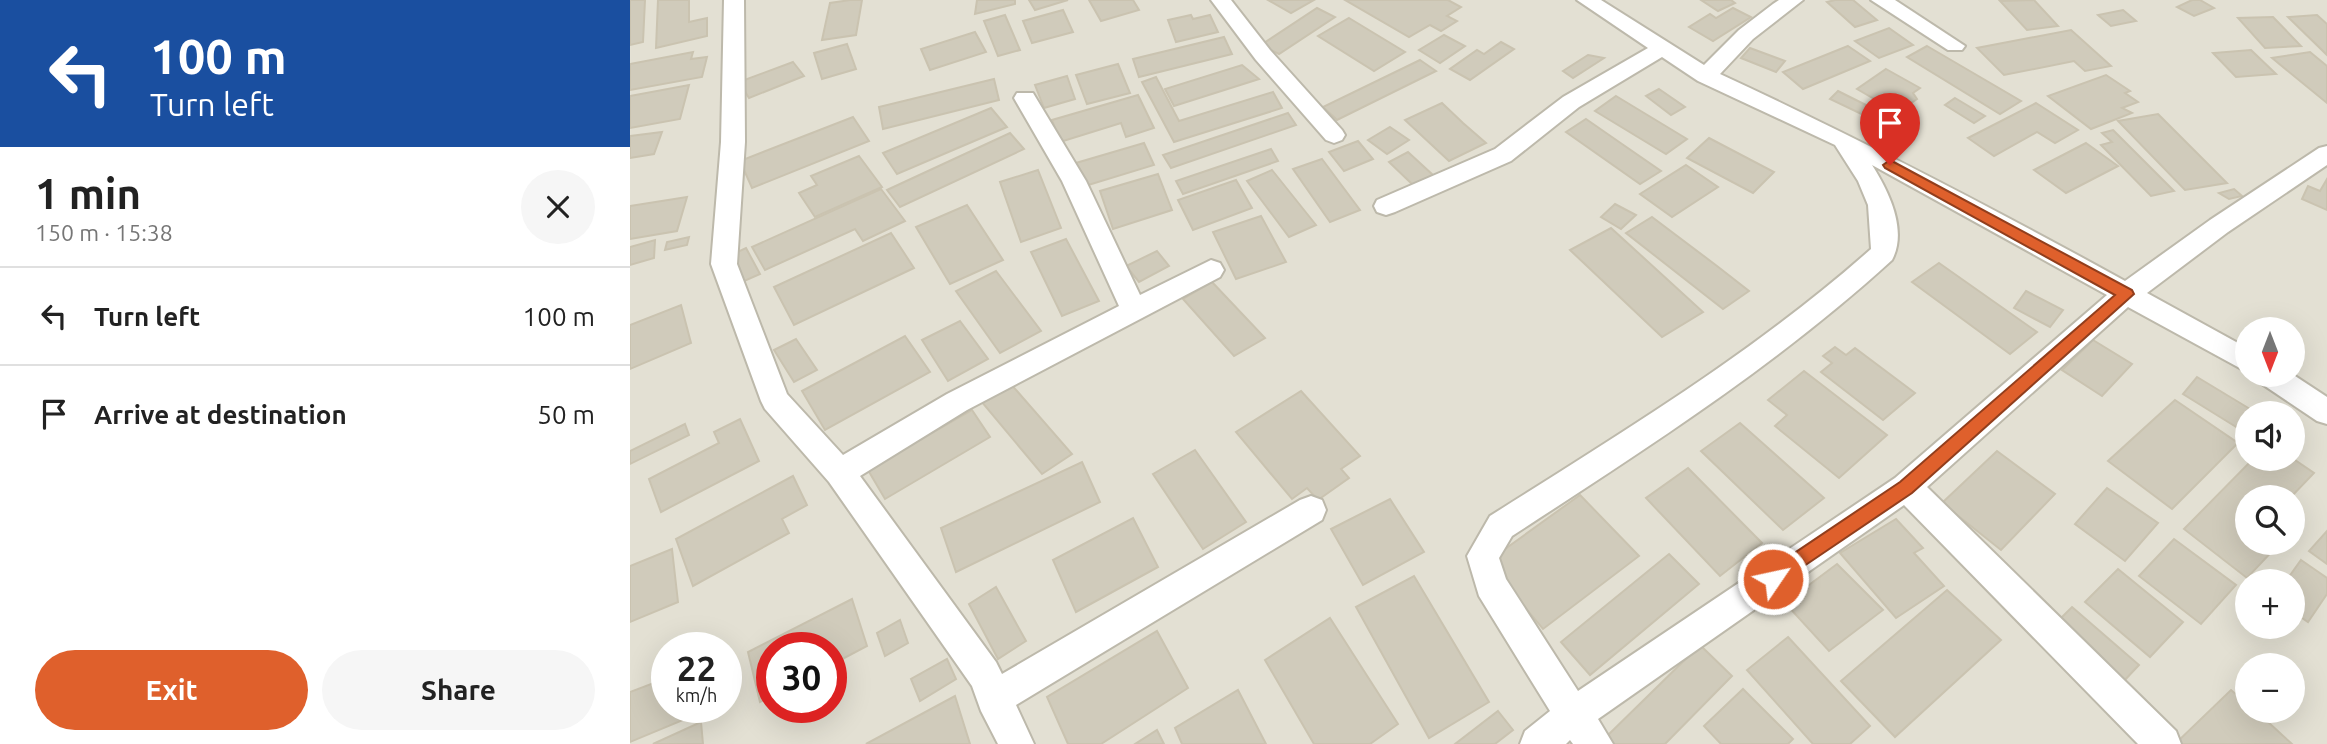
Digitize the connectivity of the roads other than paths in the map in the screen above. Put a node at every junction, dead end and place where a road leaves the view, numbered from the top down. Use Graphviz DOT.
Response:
graph roads {
  1 [pos="734,0"];
  2 [pos="1220,0"];
  3 [pos="1587,0"];
  4 [pos="1793,0"];
  5 [pos="1881,0"];
  6 [pos="1955,46"];
  7 [pos="1661,49"];
  8 [pos="1706,76"];
  9 [pos="1025,98"];
  10 [pos="1334,135"];
  11 [pos="1843,140"];
  12 [pos="2327,154"];
  13 [pos="1386,206"];
  14 [pos="1211,270"];
  15 [pos="2126,294"];
  16 [pos="1134,309"];
  17 [pos="2235,354"];
  18 [pos="2289,387"];
  19 [pos="2327,412"];
  20 [pos="840,473"];
  21 [pos="1906,487"];
  22 [pos="1311,510"];
  23 [pos="993,699"];
  24 [pos="1573,715"];
  25 [pos="1016,744"];
  26 [pos="1538,744"];
  27 [pos="1595,744"];
  28 [pos="2163,744"];
  1 -- 20 [label="street"];
  2 -- 10 [label="street"];
  3 -- 7 [label="street"];
  4 -- 8 [label="street"];
  5 -- 6 [label="street"];
  7 -- 8 [label="street"];
  7 -- 13 [label="street"];
  8 -- 11 [label="street"];
  9 -- 16 [label="street"];
  11 -- 15 [label="street"];
  11 -- 24 [label="street"];
  12 -- 15 [label="street"];
  14 -- 16 [label="street"];
  15 -- 17 [label="street"];
  15 -- 21 [label="street"];
  16 -- 20 [label="street"];
  18 -- 19 [label="street"];
  20 -- 23 [label="street"];
  21 -- 24 [label="street"];
  21 -- 28 [label="street"];
  22 -- 23 [label="street"];
  23 -- 25 [label="street"];
  24 -- 26 [label="street"];
  24 -- 27 [label="street"];
}
